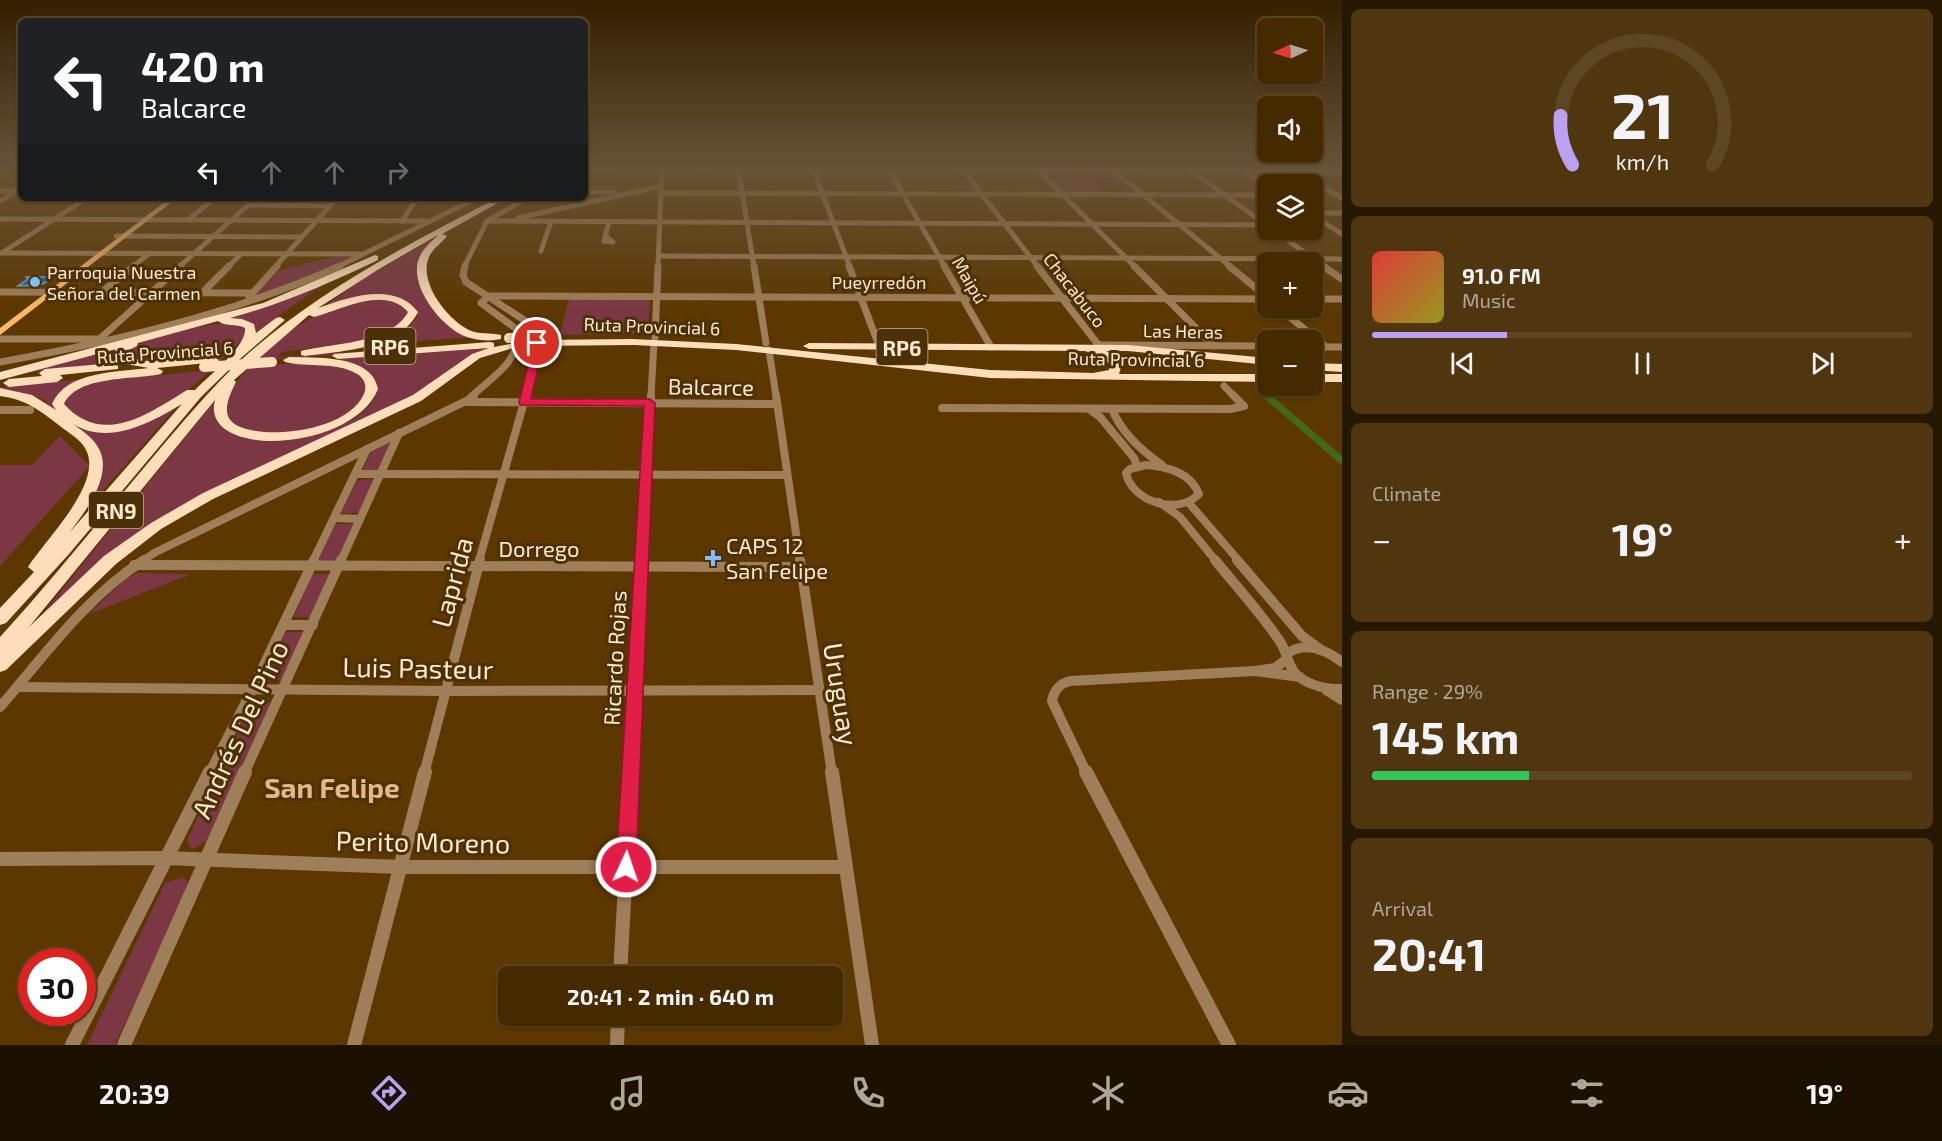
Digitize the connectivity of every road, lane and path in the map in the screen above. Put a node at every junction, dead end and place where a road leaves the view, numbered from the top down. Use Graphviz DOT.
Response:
graph roads {
  1 [pos="60,215"];
  2 [pos="148,215"];
  3 [pos="150,215"];
  4 [pos="194,215"];
  5 [pos="237,215"];
  6 [pos="322,215"];
  7 [pos="406,215"];
  8 [pos="443,215"];
  9 [pos="465,215"];
  10 [pos="469,215"];
  11 [pos="474,215"];
  12 [pos="498,215"];
  13 [pos="532,215"];
  14 [pos="661,215"];
  15 [pos="746,215"];
  16 [pos="830,215"];
  17 [pos="915,215"];
  18 [pos="998,215"];
  19 [pos="1082,215"];
  20 [pos="1168,215"];
  21 [pos="0,219"];
  22 [pos="53,219"];
  23 [pos="142,220"];
  24 [pos="188,220"];
  25 [pos="231,220"];
  26 [pos="317,221"];
  27 [pos="402,221"];
  28 [pos="431,221"];
  29 [pos="487,221"];
  30 [pos="504,221"];
  31 [pos="551,222"];
  32 [pos="609,222"];
  33 [pos="661,222"];
  34 [pos="1323,222"];
  35 [pos="747,223"];
  36 [pos="833,223"];
  37 [pos="920,223"];
  38 [pos="1005,223"];
  39 [pos="1091,224"];
  40 [pos="1179,224"];
  41 [pos="1257,225"];
  42 [pos="1323,225"];
  43 [pos="1328,225"];
  44 [pos="1342,234"];
  45 [pos="116,236"];
  46 [pos="125,236"];
  47 [pos="213,236"];
  48 [pos="302,237"];
  49 [pos="607,237"];
  50 [pos="1287,240"];
  51 [pos="541,251"];
  52 [pos="1304,252"];
  53 [pos="1,253"];
  54 [pos="93,253"];
  55 [pos="103,253"];
  56 [pos="150,253"];
  57 [pos="195,254"];
  58 [pos="241,254"];
  59 [pos="287,254"];
  60 [pos="363,255"];
  61 [pos="380,256"];
  62 [pos="659,256"];
  63 [pos="752,256"];
  64 [pos="845,256"];
  65 [pos="939,257"];
  66 [pos="1031,257"];
  67 [pos="1125,258"];
  68 [pos="1220,258"];
  69 [pos="1257,258"];
  70 [pos="1323,259"];
  71 [pos="1342,259"];
  72 [pos="1323,265"];
  73 [pos="1342,279"];
  74 [pos="1257,290"];
  75 [pos="0,292"];
  76 [pos="42,292"];
  77 [pos="52,292"];
  78 [pos="102,292"];
  79 [pos="151,293"];
  80 [pos="202,293"];
  81 [pos="252,293"];
  82 [pos="658,295"];
  83 [pos="489,296"];
  84 [pos="759,296"];
  85 [pos="860,297"];
  86 [pos="962,297"];
  87 [pos="1062,298"];
  88 [pos="1166,298"];
  89 [pos="1257,299"];
  90 [pos="1323,299"];
  91 [pos="1342,300"];
  92 [pos="243,304"];
  93 [pos="1291,318"];
  94 [pos="0,324"];
  95 [pos="0,332"];
  96 [pos="274,336"];
  97 [pos="550,337"];
  98 [pos="0,339"];
  99 [pos="100,339"];
  100 [pos="655,340"];
  101 [pos="535,341"];
  102 [pos="505,342"];
  103 [pos="93,345"];
  104 [pos="879,346"];
  105 [pos="1099,346"];
  106 [pos="1214,346"];
  107 [pos="1257,346"];
  108 [pos="244,347"];
  109 [pos="767,347"];
  110 [pos="975,347"];
  111 [pos="991,347"];
  112 [pos="1076,347"];
  113 [pos="1326,347"];
  114 [pos="1342,347"];
  115 [pos="305,353"];
  116 [pos="280,359"];
  117 [pos="1257,361"];
  118 [pos="0,362"];
  119 [pos="1323,367"];
  120 [pos="153,368"];
  121 [pos="1342,368"];
  122 [pos="234,374"];
  123 [pos="990,374"];
  124 [pos="0,377"];
  125 [pos="1093,377"];
  126 [pos="1257,378"];
  127 [pos="1323,378"];
  128 [pos="1342,378"];
  129 [pos="0,384"];
  130 [pos="206,384"];
  131 [pos="1224,386"];
  132 [pos="0,392"];
  133 [pos="466,402"];
  134 [pos="524,402"];
  135 [pos="650,403"];
  136 [pos="776,404"];
  137 [pos="942,408"];
  138 [pos="1089,409"];
  139 [pos="1112,409"];
  140 [pos="0,410"];
  141 [pos="30,410"];
  142 [pos="399,433"];
  143 [pos="367,449"];
  144 [pos="1137,466"];
  145 [pos="1166,468"];
  146 [pos="356,474"];
  147 [pos="380,474"];
  148 [pos="502,474"];
  149 [pos="646,475"];
  150 [pos="787,475"];
  151 [pos="1159,502"];
  152 [pos="1189,503"];
  153 [pos="335,518"];
  154 [pos="360,519"];
  155 [pos="134,565"];
  156 [pos="312,566"];
  157 [pos="339,567"];
  158 [pos="478,567"];
  159 [pos="641,567"];
  160 [pos="801,567"];
  161 [pos="0,613"];
  162 [pos="0,619"];
  163 [pos="284,625"];
  164 [pos="313,625"];
  165 [pos="0,648"];
  166 [pos="1320,649"];
  167 [pos="1288,656"];
  168 [pos="1341,660"];
  169 [pos="0,665"];
  170 [pos="1255,671"];
  171 [pos="1302,678"];
  172 [pos="17,687"];
  173 [pos="1322,687"];
  174 [pos="254,688"];
  175 [pos="284,688"];
  176 [pos="1342,689"];
  177 [pos="819,690"];
  178 [pos="446,691"];
  179 [pos="635,691"];
  180 [pos="1342,700"];
  181 [pos="0,707"];
  182 [pos="165,858"];
  183 [pos="0,859"];
  184 [pos="205,859"];
  185 [pos="401,867"];
  186 [pos="626,867"];
  187 [pos="845,867"];
  188 [pos="621,966"];
  189 [pos="618,1026"];
  190 [pos="72,1045"];
  191 [pos="124,1045"];
  192 [pos="354,1045"];
  193 [pos="617,1045"];
  194 [pos="872,1045"];
  195 [pos="1229,1045"];
  1 -- 22 [label="street"];
  2 -- 23 [label="main road"];
  3 -- 23 [label="main road"];
  4 -- 24 [label="street"];
  5 -- 25 [label="street"];
  6 -- 26 [label="street"];
  7 -- 27 [label="street"];
  8 -- 28 [label="street"];
  9 -- 61 [label="highway, RN9"];
  10 -- 96 [label="highway, RN9"];
  11 -- 102 [label="highway"];
  12 -- 29 [label="street"];
  13 -- 30 [label="street"];
  14 -- 33 [label="street, Ricardo Rojas"];
  15 -- 35 [label="street, Uruguay"];
  16 -- 36 [label="street"];
  17 -- 37 [label="street, Maipú"];
  18 -- 38 [label="street, Chacabuco"];
  19 -- 39 [label="street"];
  20 -- 40 [label="street"];
  21 -- 22 [label="street"];
  22 -- 23 [label="street"];
  22 -- 53 [label="street"];
  23 -- 24 [label="street"];
  23 -- 45 [label="main road"];
  23 -- 46 [label="main road"];
  24 -- 25 [label="street"];
  25 -- 26 [label="street"];
  25 -- 47 [label="street"];
  26 -- 27 [label="street"];
  26 -- 48 [label="street"];
  27 -- 28 [label="street"];
  28 -- 60 [label="street"];
  29 -- 30 [label="street"];
  29 -- 83 [label="street"];
  30 -- 31 [label="street"];
  31 -- 32 [label="street"];
  31 -- 51 [label="street"];
  32 -- 33 [label="street"];
  32 -- 49 [label="street"];
  33 -- 35 [label="street"];
  33 -- 62 [label="street, Ricardo Rojas"];
  34 -- 43 [label="street"];
  35 -- 36 [label="street"];
  35 -- 63 [label="street, Uruguay"];
  36 -- 37 [label="street"];
  36 -- 64 [label="street"];
  37 -- 38 [label="street"];
  37 -- 65 [label="street, Maipú"];
  38 -- 39 [label="street"];
  38 -- 66 [label="street, Chacabuco"];
  39 -- 40 [label="street"];
  39 -- 67 [label="street"];
  40 -- 41 [label="street"];
  40 -- 68 [label="street"];
  42 -- 43 [label="street"];
  43 -- 44 [label="street"];
  45 -- 46 [label="street"];
  45 -- 54 [label="main road"];
  46 -- 47 [label="street"];
  46 -- 55 [label="main road"];
  47 -- 48 [label="street"];
  47 -- 57 [label="street"];
  48 -- 59 [label="street"];
  50 -- 52 [label="street"];
  53 -- 54 [label="street"];
  54 -- 55 [label="street"];
  54 -- 76 [label="main road"];
  55 -- 56 [label="street"];
  55 -- 77 [label="main road"];
  56 -- 57 [label="street"];
  56 -- 78 [label="street"];
  57 -- 58 [label="street"];
  57 -- 79 [label="street"];
  58 -- 59 [label="street"];
  58 -- 80 [label="street"];
  59 -- 60 [label="street"];
  59 -- 81 [label="street"];
  60 -- 92 [label="street"];
  61 -- 108 [label="highway, RN9"];
  61 -- 124 [label="highway"];
  62 -- 63 [label="street"];
  62 -- 82 [label="street, Ricardo Rojas"];
  63 -- 64 [label="street"];
  63 -- 84 [label="street, Uruguay"];
  64 -- 65 [label="street"];
  64 -- 85 [label="street"];
  65 -- 66 [label="street"];
  65 -- 86 [label="street, Maipú"];
  66 -- 67 [label="street"];
  66 -- 87 [label="street, Chacabuco"];
  67 -- 68 [label="street"];
  67 -- 88 [label="street"];
  68 -- 69 [label="street"];
  68 -- 74 [label="street"];
  70 -- 71 [label="street"];
  72 -- 73 [label="street"];
  75 -- 76 [label="street"];
  76 -- 77 [label="street"];
  76 -- 94 [label="main road"];
  77 -- 78 [label="street"];
  77 -- 95 [label="main road"];
  78 -- 79 [label="street"];
  79 -- 80 [label="street"];
  79 -- 99 [label="street"];
  80 -- 81 [label="street"];
  81 -- 92 [label="street"];
  82 -- 83 [label="street, Pueyrredón"];
  82 -- 84 [label="street, Pueyrredón"];
  82 -- 100 [label="street, Ricardo Rojas"];
  83 -- 97 [label="street"];
  83 -- 133 [label="street"];
  84 -- 85 [label="street, Pueyrredón"];
  84 -- 109 [label="street, Uruguay"];
  85 -- 86 [label="street, Pueyrredón"];
  85 -- 104 [label="street"];
  86 -- 87 [label="street, Pueyrredón"];
  86 -- 111 [label="street, Maipú"];
  87 -- 88 [label="street, Pueyrredón"];
  87 -- 105 [label="street, Chacabuco"];
  88 -- 89 [label="street, Pueyrredón"];
  88 -- 106 [label="street"];
  90 -- 91 [label="street"];
  92 -- 103 [label="street"];
  93 -- 113 [label="street"];
  96 -- 115 [label="highway"];
  96 -- 122 [label="highway, RN9"];
  97 -- 100 [label="highway, Ruta Provincial 6 / RP6"];
  97 -- 101 [label="highway, Ruta Provincial 6 / RP6"];
  98 -- 99 [label="street"];
  99 -- 103 [label="street"];
  100 -- 101 [label="highway, Ruta Provincial 6 / RP6"];
  100 -- 109 [label="highway, Ruta Provincial 6 / RP6"];
  100 -- 135 [label="street, Ricardo Rojas"];
  101 -- 102 [label="highway, Ruta Provincial 6 / RP6"];
  101 -- 134 [label="street, Laprida"];
  102 -- 115 [label="highway, Ruta Provincial 6 / RP6"];
  102 -- 116 [label="highway, Ruta Provincial 6 / RP6"];
  102 -- 169 [label="highway"];
  103 -- 118 [label="street"];
  104 -- 109 [label="highway, Ruta Provincial 6 / RP6"];
  104 -- 110 [label="highway, Ruta Provincial 6 / RP6"];
  105 -- 106 [label="street, Las Heras"];
  105 -- 112 [label="highway, Ruta Provincial 6 / RP6"];
  105 -- 117 [label="highway, Ruta Provincial 6 / RP6"];
  106 -- 107 [label="street, Las Heras"];
  108 -- 120 [label="highway"];
  108 -- 130 [label="highway, RN9"];
  109 -- 123 [label="highway, Ruta Provincial 6 / RP6"];
  109 -- 136 [label="street, Uruguay"];
  110 -- 111 [label="highway, Ruta Provincial 6 / RP6"];
  110 -- 123 [label="highway"];
  111 -- 112 [label="highway, Ruta Provincial 6 / RP6"];
  112 -- 125 [label="highway"];
  113 -- 114 [label="street"];
  115 -- 116 [label="highway, Ruta Provincial 6 / RP6"];
  116 -- 120 [label="highway, Ruta Provincial 6 / RP6, bridge"];
  116 -- 122 [label="highway"];
  119 -- 121 [label="highway"];
  120 -- 124 [label="highway, Ruta Provincial 6 / RP6"];
  120 -- 129 [label="highway, Ruta Provincial 6 / RP6"];
  120 -- 130 [label="highway"];
  122 -- 165 [label="highway, RN9"];
  123 -- 125 [label="highway, Ruta Provincial 6 / RP6"];
  125 -- 126 [label="highway, Ruta Provincial 6 / RP6"];
  127 -- 128 [label="highway"];
  130 -- 162 [label="highway, RN9"];
  131 -- 139 [label="street"];
  132 -- 161 [label="highway"];
  133 -- 134 [label="street, Balcarce"];
  133 -- 142 [label="street"];
  134 -- 135 [label="street, Balcarce"];
  134 -- 148 [label="street, Laprida"];
  135 -- 136 [label="street, Balcarce"];
  135 -- 149 [label="street, Ricardo Rojas"];
  136 -- 150 [label="street, Uruguay"];
  137 -- 138 [label="street"];
  138 -- 139 [label="street"];
  138 -- 144 [label="street"];
  139 -- 145 [label="street"];
  140 -- 141 [label="street"];
  142 -- 143 [label="street"];
  142 -- 147 [label="street, Andrés Del Pino"];
  143 -- 146 [label="street, Andrés Del Pino"];
  143 -- 155 [label="street"];
  144 -- 145 [label="street"];
  144 -- 151 [label="street"];
  145 -- 152 [label="street"];
  146 -- 147 [label="street"];
  146 -- 153 [label="street, Andrés Del Pino"];
  147 -- 148 [label="street"];
  147 -- 154 [label="street, Andrés Del Pino"];
  148 -- 149 [label="street"];
  148 -- 158 [label="street, Laprida"];
  149 -- 150 [label="street"];
  149 -- 159 [label="street, Ricardo Rojas"];
  150 -- 160 [label="street, Uruguay"];
  151 -- 152 [label="street"];
  151 -- 167 [label="street"];
  152 -- 166 [label="street"];
  153 -- 154 [label="street"];
  153 -- 156 [label="street, Andrés Del Pino"];
  154 -- 157 [label="street, Andrés Del Pino"];
  155 -- 156 [label="street, Dorrego"];
  155 -- 172 [label="street"];
  156 -- 157 [label="street, Dorrego"];
  156 -- 163 [label="street, Andrés Del Pino"];
  157 -- 158 [label="street, Dorrego"];
  157 -- 164 [label="street, Andrés Del Pino"];
  158 -- 159 [label="street, Dorrego"];
  158 -- 178 [label="street, Laprida"];
  159 -- 160 [label="street, Dorrego"];
  159 -- 179 [label="street, Ricardo Rojas"];
  160 -- 177 [label="street, Uruguay"];
  163 -- 164 [label="street"];
  163 -- 174 [label="street, Andrés Del Pino"];
  164 -- 175 [label="street, Andrés Del Pino"];
  166 -- 167 [label="street"];
  166 -- 168 [label="street"];
  167 -- 170 [label="street"];
  167 -- 171 [label="street"];
  170 -- 171 [label="street"];
  170 -- 195 [label="street"];
  171 -- 173 [label="street"];
  172 -- 174 [label="street, Luis Pasteur"];
  172 -- 181 [label="street"];
  173 -- 176 [label="street"];
  173 -- 180 [label="street"];
  174 -- 175 [label="street, Luis Pasteur"];
  174 -- 182 [label="street, Andrés Del Pino"];
  175 -- 178 [label="street, Luis Pasteur"];
  175 -- 184 [label="street, Andrés Del Pino"];
  177 -- 179 [label="street, Luis Pasteur"];
  177 -- 187 [label="street, Uruguay"];
  178 -- 179 [label="street, Luis Pasteur"];
  178 -- 185 [label="street, Laprida"];
  179 -- 186 [label="street, Ricardo Rojas"];
  182 -- 183 [label="street, Perito Moreno"];
  182 -- 184 [label="street, Perito Moreno"];
  182 -- 190 [label="street, Andrés Del Pino"];
  184 -- 185 [label="street, Perito Moreno"];
  184 -- 191 [label="street, Andrés Del Pino"];
  185 -- 186 [label="street, Perito Moreno"];
  185 -- 192 [label="street, Laprida"];
  186 -- 187 [label="street, Perito Moreno"];
  186 -- 188 [label="street, Ricardo Rojas"];
  187 -- 194 [label="street, Uruguay"];
  189 -- 193 [label="street"];
}
